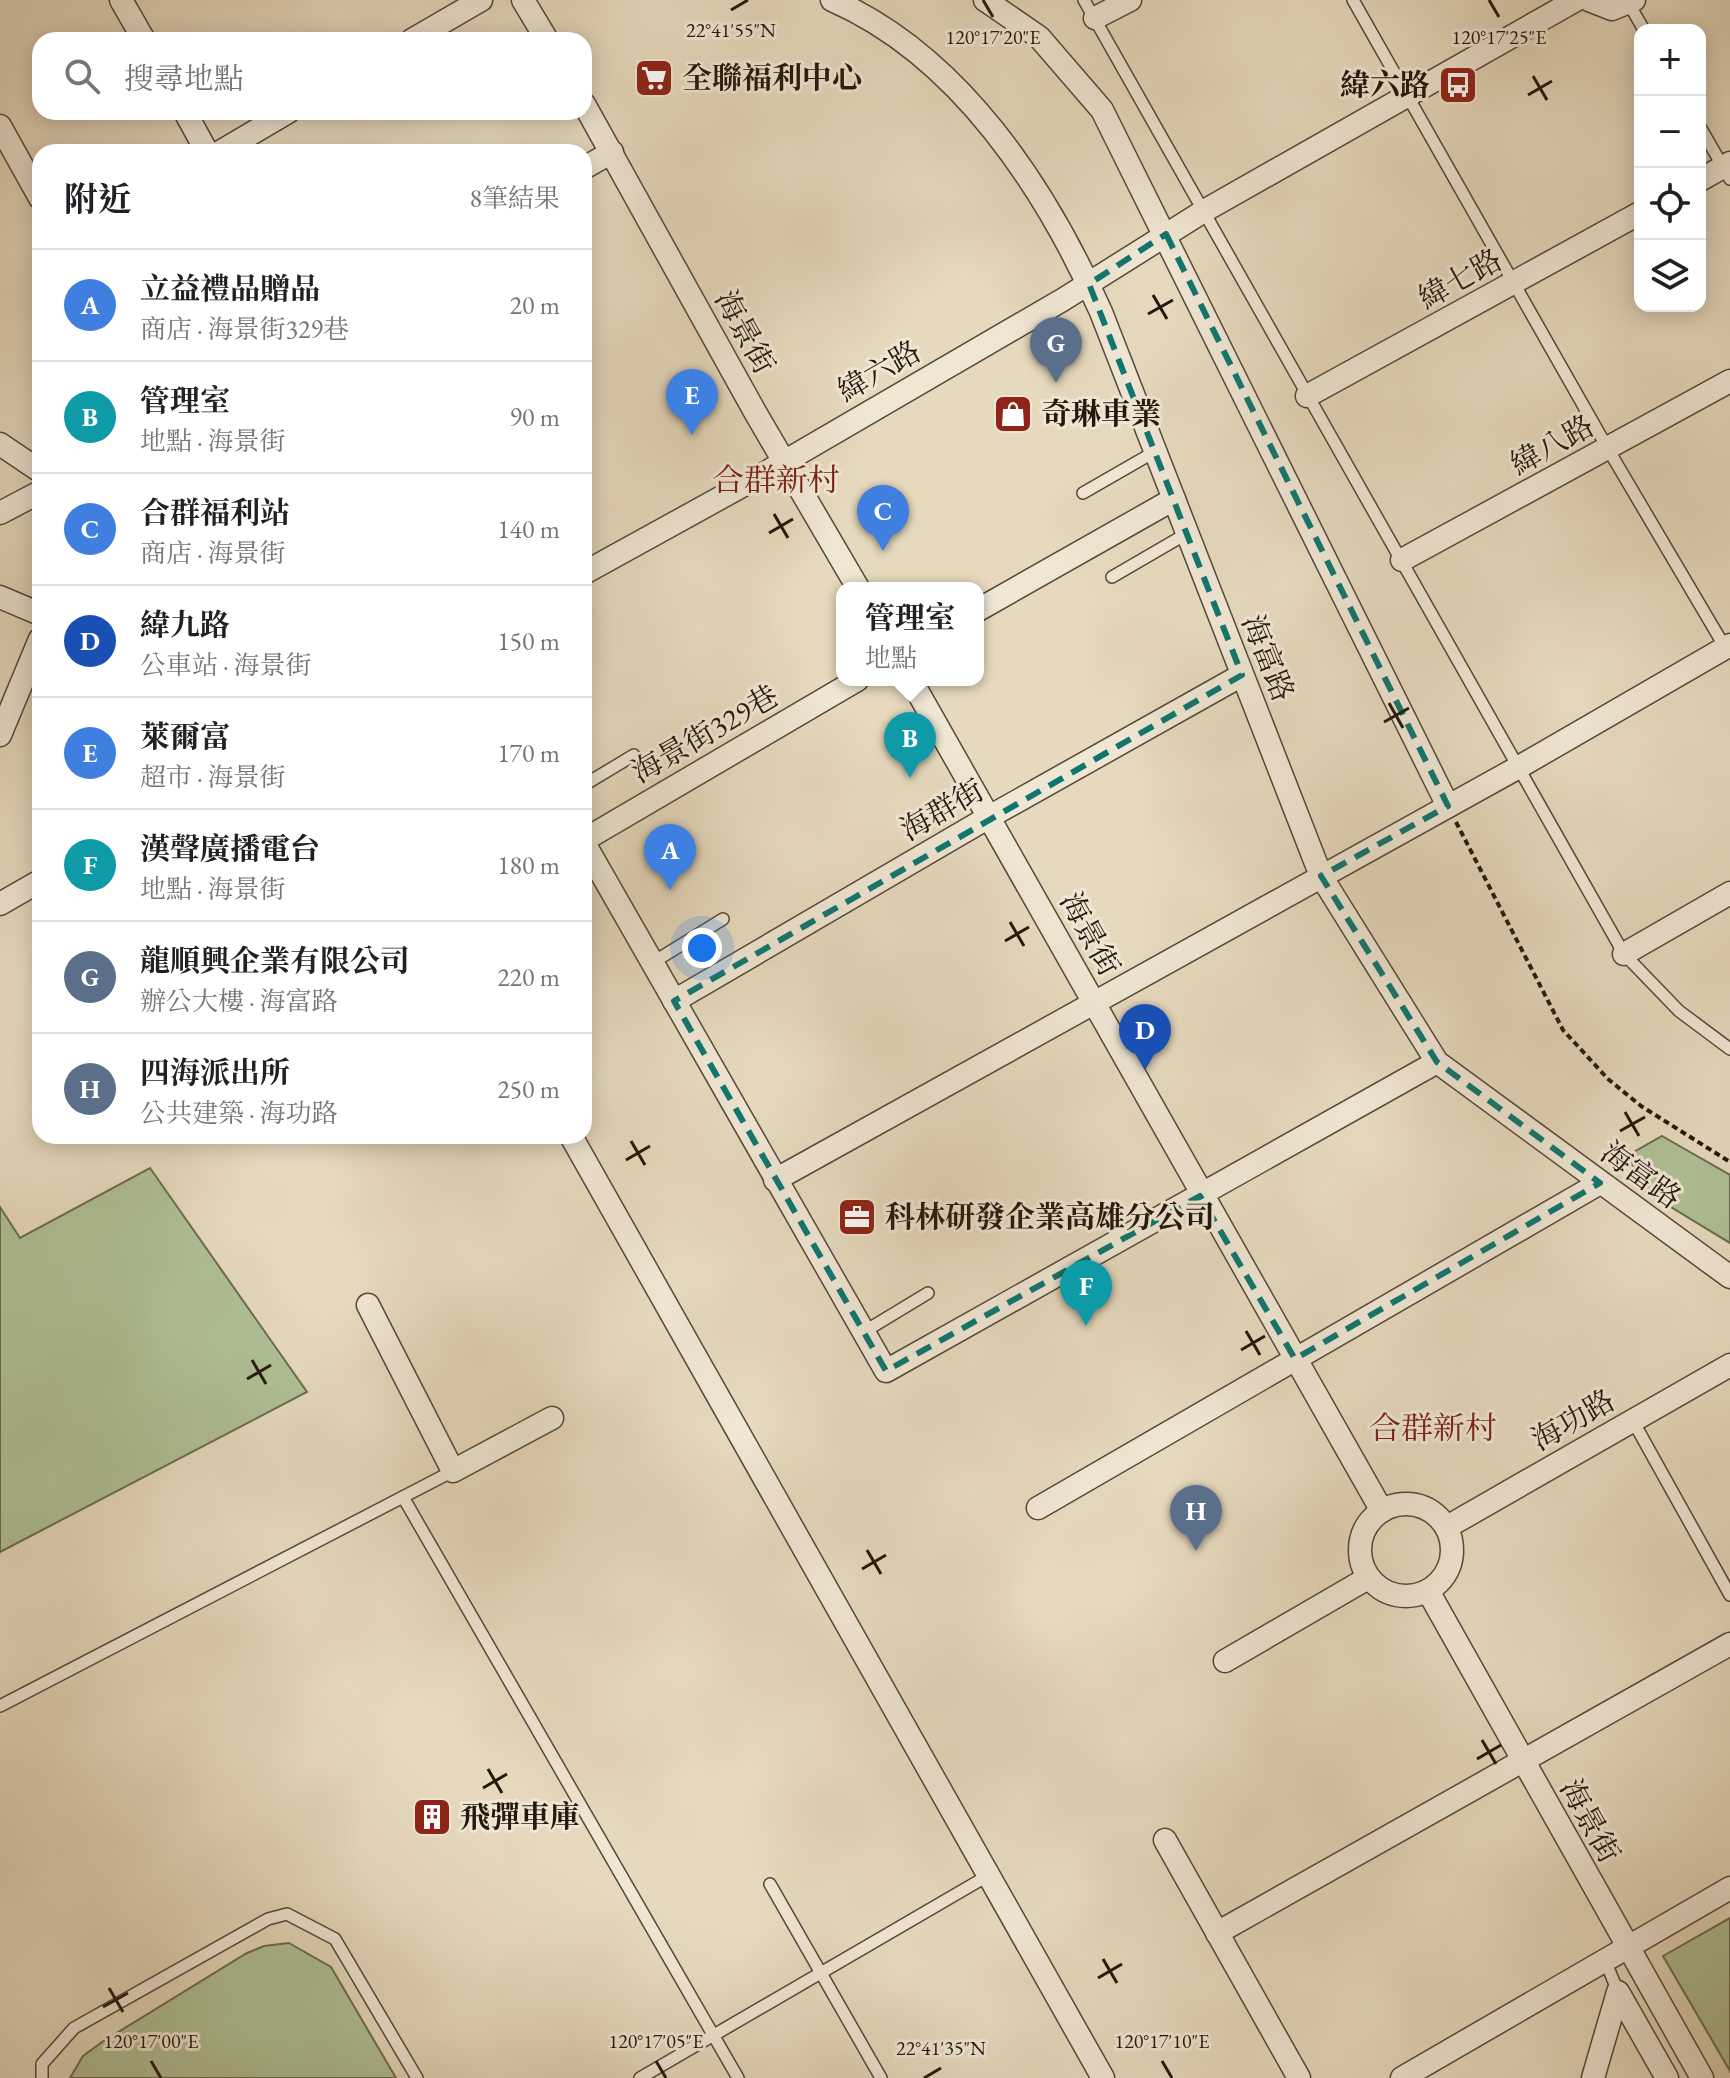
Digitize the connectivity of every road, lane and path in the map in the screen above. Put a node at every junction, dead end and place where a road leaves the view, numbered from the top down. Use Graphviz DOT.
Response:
graph roads {
  1 [pos="121,0"];
  2 [pos="481,0"];
  3 [pos="523,0"];
  4 [pos="832,0"];
  5 [pos="985,0"];
  6 [pos="1130,0"];
  7 [pos="1353,0"];
  8 [pos="1576,0"];
  9 [pos="1589,0"];
  10 [pos="1632,2"];
  11 [pos="1090,9"];
  12 [pos="1641,24"];
  13 [pos="139,32"];
  14 [pos="426,32"];
  15 [pos="542,32"];
  16 [pos="1409,95"];
  17 [pos="592,118"];
  18 [pos="189,120"];
  19 [pos="274,120"];
  20 [pos="0,126"];
  21 [pos="1706,136"];
  22 [pos="203,144"];
  23 [pos="234,144"];
  24 [pos="612,152"];
  25 [pos="592,163"];
  26 [pos="1728,170"];
  27 [pos="1706,178"];
  28 [pos="32,184"];
  29 [pos="1204,211"];
  30 [pos="1634,216"];
  31 [pos="1166,234"];
  32 [pos="1089,284"];
  33 [pos="1513,284"];
  34 [pos="1730,381"];
  35 [pos="1307,396"];
  36 [pos="0,444"];
  37 [pos="1608,449"];
  38 [pos="1156,451"];
  39 [pos="784,462"];
  40 [pos="32,466"];
  41 [pos="1083,493"];
  42 [pos="32,496"];
  43 [pos="1174,499"];
  44 [pos="0,513"];
  45 [pos="1186,534"];
  46 [pos="1402,560"];
  47 [pos="592,569"];
  48 [pos="1112,577"];
  49 [pos="854,582"];
  50 [pos="0,597"];
  51 [pos="984,607"];
  52 [pos="32,611"];
  53 [pos="1728,650"];
  54 [pos="32,658"];
  55 [pos="1242,675"];
  56 [pos="847,686"];
  57 [pos="914,686"];
  58 [pos="0,735"];
  59 [pos="634,755"];
  60 [pos="1519,767"];
  61 [pos="592,780"];
  62 [pos="1448,806"];
  63 [pos="989,817"];
  64 [pos="592,837"];
  65 [pos="592,856"];
  66 [pos="1321,876"];
  67 [pos="32,886"];
  68 [pos="1730,893"];
  69 [pos="0,904"];
  70 [pos="723,919"];
  71 [pos="1624,954"];
  72 [pos="652,963"];
  73 [pos="674,1001"];
  74 [pos="1095,1002"];
  75 [pos="1730,1049"];
  76 [pos="1437,1062"];
  77 [pos="576,1144"];
  78 [pos="1730,1162"];
  79 [pos="775,1180"];
  80 [pos="1600,1183"];
  81 [pos="1200,1196"];
  82 [pos="1730,1277"];
  83 [pos="928,1293"];
  84 [pos="368,1305"];
  85 [pos="862,1333"];
  86 [pos="1295,1359"];
  87 [pos="1730,1365"];
  88 [pos="552,1418"];
  89 [pos="1633,1421"];
  90 [pos="453,1471"];
  91 [pos="403,1497"];
  92 [pos="1038,1508"];
  93 [pos="1382,1511"];
  94 [pos="1447,1527"];
  95 [pos="1368,1578"];
  96 [pos="1428,1591"];
  97 [pos="1730,1595"];
  98 [pos="1730,1644"];
  99 [pos="1225,1661"];
  100 [pos="0,1706"];
  101 [pos="1522,1762"];
  102 [pos="1165,1840"];
  103 [pos="989,1875"];
  104 [pos="770,1884"];
  105 [pos="1730,1888"];
  106 [pos="1217,1933"];
  107 [pos="1626,1948"];
  108 [pos="1605,1960"];
  109 [pos="821,1973"];
  110 [pos="1618,1992"];
  111 [pos="713,2036"];
  112 [pos="42,2078"];
  113 [pos="417,2078"];
  114 [pos="640,2078"];
  115 [pos="738,2078"];
  116 [pos="881,2078"];
  117 [pos="1103,2078"];
  118 [pos="1299,2078"];
  119 [pos="1402,2078"];
  120 [pos="1593,2078"];
  121 [pos="1667,2078"];
  122 [pos="1702,2078"];
  1 -- 13 [label="street"];
  2 -- 14 [label="street"];
  3 -- 15 [label="street"];
  4 -- 32 [label="street, 海富路"];
  5 -- 31 [label="street"];
  6 -- 11 [label="street"];
  7 -- 16 [label="lane"];
  8 -- 16 [label="street, 緯六路"];
  9 -- 10 [label="street"];
  10 -- 12 [label="lane"];
  11 -- 29 [label="lane"];
  16 -- 29 [label="street, 緯六路"];
  16 -- 33 [label="lane"];
  17 -- 24 [label="street, 海景街"];
  18 -- 22 [label="street"];
  19 -- 23 [label="street"];
  20 -- 28 [label="street"];
  21 -- 26 [label="lane"];
  24 -- 25 [label="street"];
  24 -- 39 [label="street, 海景街"];
  26 -- 27 [label="street"];
  29 -- 31 [label="street, 緯六路"];
  29 -- 35 [label="lane"];
  30 -- 33 [label="street, 緯七路"];
  31 -- 32 [label="street, 緯六路"];
  31 -- 62 [label="street"];
  32 -- 38 [label="street, 海富路"];
  32 -- 39 [label="street, 緯六路"];
  33 -- 35 [label="street, 緯七路"];
  33 -- 37 [label="lane"];
  34 -- 37 [label="street, 緯八路"];
  35 -- 46 [label="lane"];
  36 -- 40 [label="street"];
  37 -- 46 [label="street, 緯八路"];
  37 -- 53 [label="lane"];
  38 -- 41 [label="lane"];
  38 -- 43 [label="street, 海富路"];
  39 -- 47 [label="street, 緯六路"];
  39 -- 49 [label="street, 海景街"];
  42 -- 44 [label="street"];
  43 -- 45 [label="street, 海富路"];
  43 -- 51 [label="street"];
  45 -- 48 [label="lane"];
  45 -- 55 [label="street, 海富路"];
  46 -- 60 [label="lane"];
  50 -- 52 [label="street"];
  53 -- 60 [label="street"];
  54 -- 58 [label="street"];
  55 -- 63 [label="street, 海群街"];
  55 -- 66 [label="street, 海富路"];
  56 -- 64 [label="street, 海景街329巷"];
  57 -- 63 [label="street, 海景街"];
  59 -- 61 [label="lane"];
  60 -- 62 [label="street"];
  60 -- 71 [label="lane"];
  62 -- 66 [label="street"];
  62 -- 78 [label="path"];
  63 -- 73 [label="street, 海群街"];
  63 -- 74 [label="street, 海景街"];
  65 -- 72 [label="street"];
  66 -- 74 [label="street"];
  66 -- 76 [label="street, 海富路"];
  67 -- 69 [label="street"];
  68 -- 71 [label="street"];
  70 -- 72 [label="lane"];
  71 -- 75 [label="lane"];
  72 -- 73 [label="street"];
  73 -- 79 [label="street"];
  74 -- 79 [label="street"];
  74 -- 81 [label="street, 海景街"];
  76 -- 80 [label="street, 海富路"];
  76 -- 81 [label="street"];
  77 -- 103 [label="street"];
  79 -- 85 [label="street"];
  80 -- 82 [label="street, 海富路"];
  80 -- 86 [label="street"];
  81 -- 85 [label="street"];
  81 -- 86 [label="street, 海景街"];
  83 -- 85 [label="lane"];
  84 -- 90 [label="street"];
  86 -- 92 [label="street"];
  86 -- 93 [label="street, 海景街"];
  87 -- 89 [label="street, 海功路"];
  88 -- 90 [label="street"];
  89 -- 94 [label="street, 海功路"];
  89 -- 97 [label="lane"];
  90 -- 91 [label="lane"];
  91 -- 100 [label="lane"];
  91 -- 111 [label="lane"];
  93 -- 94 [label="street"];
  93 -- 95 [label="street"];
  94 -- 96 [label="street"];
  95 -- 96 [label="street"];
  95 -- 99 [label="street"];
  96 -- 101 [label="street, 海景街"];
  98 -- 101 [label="street"];
  101 -- 106 [label="street"];
  101 -- 107 [label="street, 海景街"];
  102 -- 106 [label="street"];
  103 -- 109 [label="lane"];
  103 -- 117 [label="street"];
  104 -- 109 [label="lane"];
  105 -- 107 [label="street"];
  106 -- 118 [label="street"];
  107 -- 108 [label="street"];
  107 -- 122 [label="street, 海景街"];
  108 -- 110 [label="lane"];
  108 -- 119 [label="street"];
  109 -- 111 [label="lane"];
  109 -- 116 [label="lane"];
  110 -- 120 [label="street"];
  110 -- 121 [label="street"];
  111 -- 114 [label="lane"];
  111 -- 115 [label="lane"];
  112 -- 113 [label="lane"];
}
